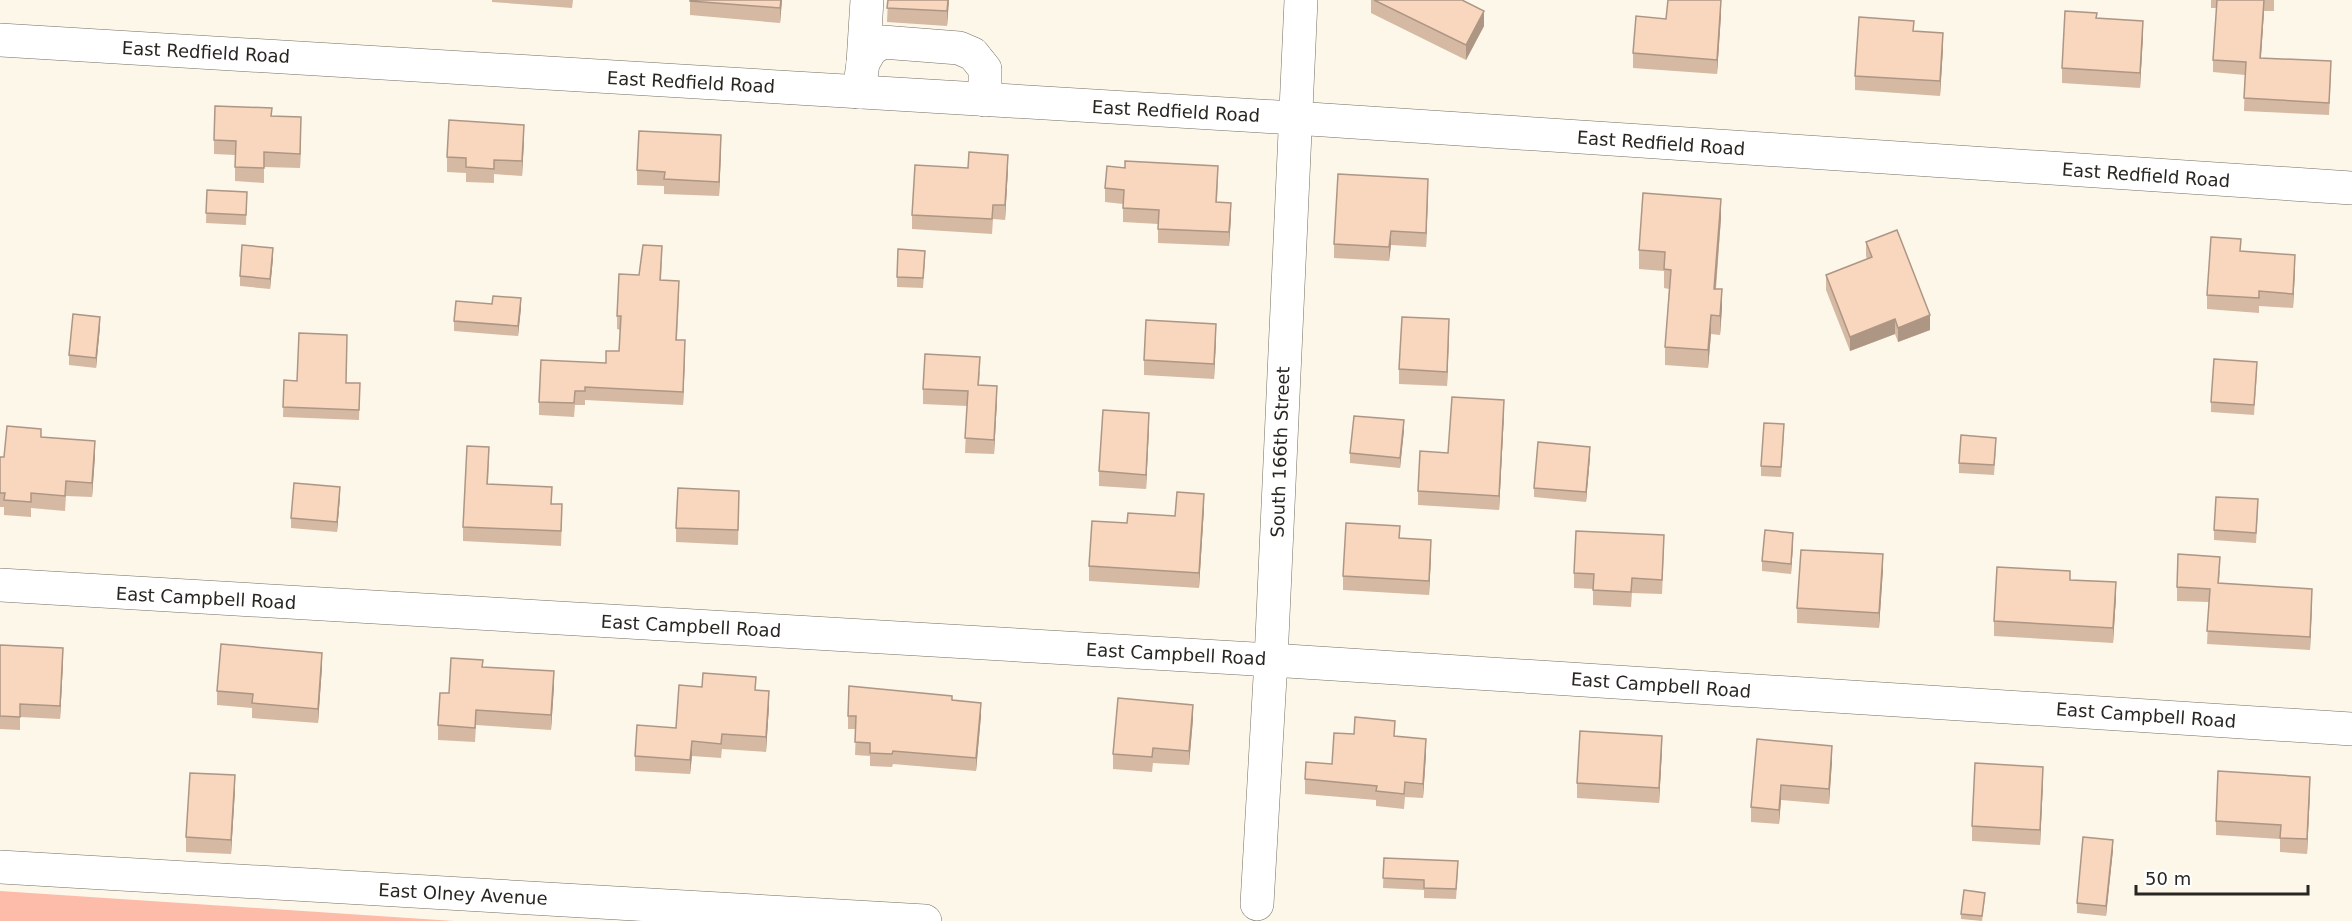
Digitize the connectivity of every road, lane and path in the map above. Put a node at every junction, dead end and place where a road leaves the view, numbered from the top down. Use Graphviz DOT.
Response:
graph roads {
  1 [pos="867,0"];
  2 [pos="1301,0"];
  3 [pos="0,40"];
  4 [pos="861,78"];
  5 [pos="985,100"];
  6 [pos="1294,118"];
  7 [pos="2352,188"];
  8 [pos="0,585"];
  9 [pos="1271,660"];
  10 [pos="2352,729"];
  11 [pos="0,867"];
  12 [pos="1257,904"];
  13 [pos="925,921"];
  1 -- 4 [label="street"];
  2 -- 6 [label="street, South 166th Street"];
  3 -- 4 [label="street, East Redfield Road"];
  4 -- 5 [label="street, East Redfield Road"];
  4 -- 5 [label="street"];
  5 -- 6 [label="street, East Redfield Road"];
  6 -- 7 [label="street, East Redfield Road"];
  6 -- 9 [label="street, South 166th Street"];
  8 -- 9 [label="street, East Campbell Road"];
  9 -- 10 [label="street, East Campbell Road"];
  9 -- 12 [label="street, South 166th Street"];
  11 -- 13 [label="street, East Olney Avenue"];
}
